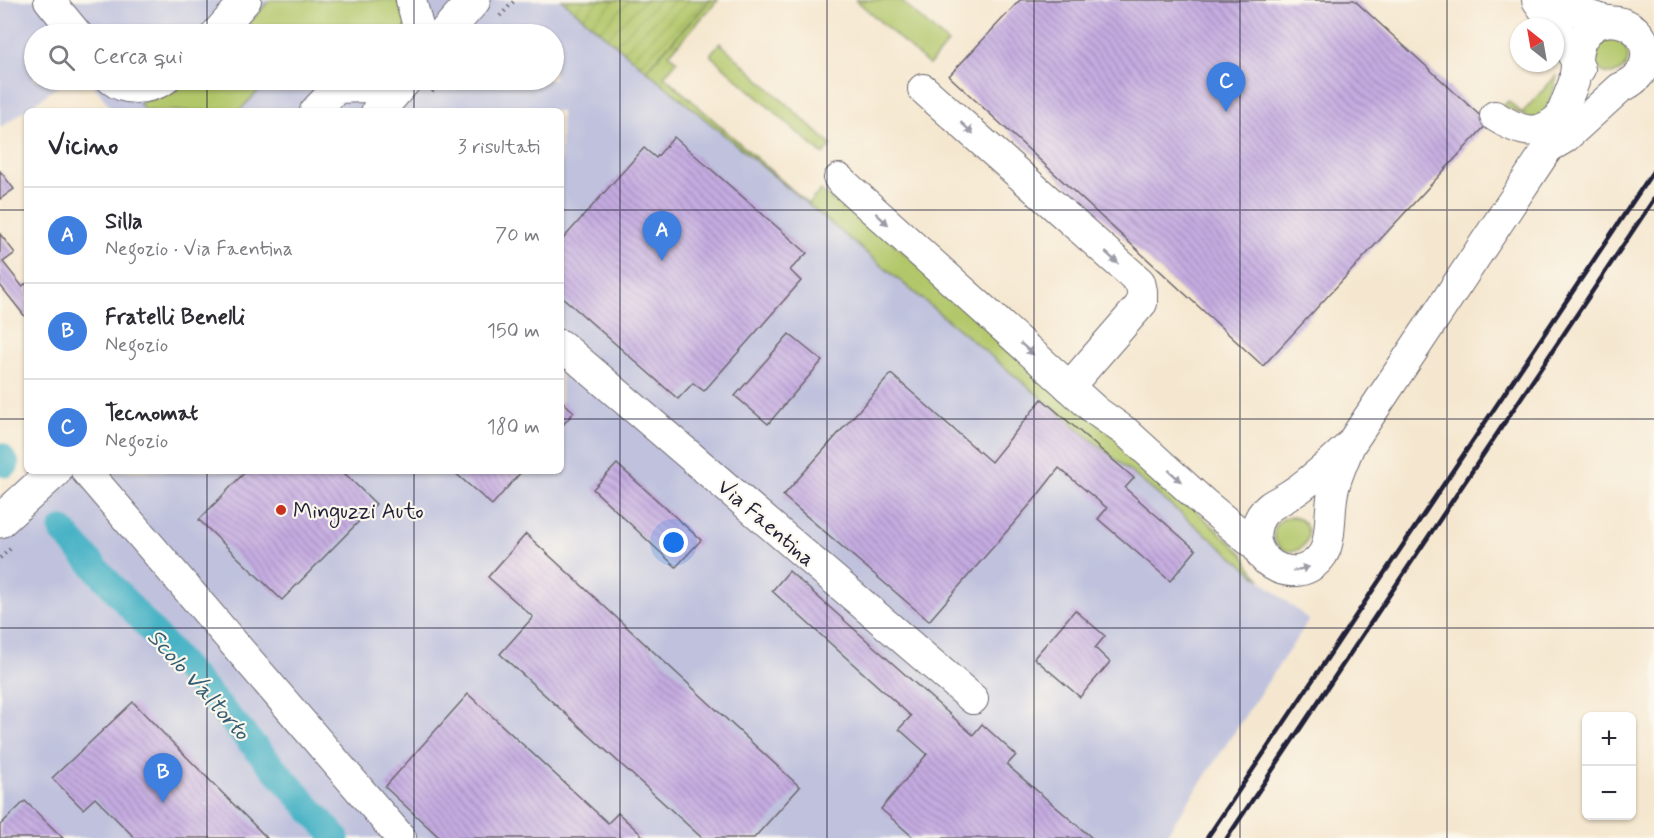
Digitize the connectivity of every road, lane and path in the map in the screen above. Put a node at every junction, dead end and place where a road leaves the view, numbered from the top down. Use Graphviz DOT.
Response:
graph roads {
  1 [pos="49,0"];
  2 [pos="246,0"];
  3 [pos="411,0"];
  4 [pos="474,0"];
  5 [pos="1537,0"];
  6 [pos="1557,0"];
  7 [pos="1608,21"];
  8 [pos="68,24"];
  9 [pos="225,24"];
  10 [pos="417,24"];
  11 [pos="453,24"];
  12 [pos="1578,63"];
  13 [pos="1620,88"];
  14 [pos="923,89"];
  15 [pos="118,90"];
  16 [pos="335,90"];
  17 [pos="376,90"];
  18 [pos="393,95"];
  19 [pos="126,108"];
  20 [pos="318,108"];
  21 [pos="1562,115"];
  22 [pos="1543,156"];
  23 [pos="839,180"];
  24 [pos="564,348"];
  25 [pos="1069,387"];
  26 [pos="1350,445"];
  27 [pos="52,474"];
  28 [pos="89,474"];
  29 [pos="1283,499"];
  30 [pos="3,518"];
  31 [pos="1328,529"];
  32 [pos="1257,547"];
  33 [pos="973,699"];
  34 [pos="401,838"];
  1 -- 8 [label="street"];
  2 -- 9 [label="street"];
  3 -- 10 [label="street"];
  4 -- 11 [label="main road"];
  5 -- 12 [label="street"];
  6 -- 7 [label="street"];
  7 -- 12 [label="street"];
  7 -- 13 [label="street"];
  12 -- 13 [label="street"];
  12 -- 21 [label="street"];
  13 -- 22 [label="street"];
  14 -- 25 [label="street, one-way"];
  15 -- 19 [label="street"];
  16 -- 20 [label="street"];
  17 -- 18 [label="street"];
  21 -- 22 [label="street"];
  21 -- 22 [label="street"];
  22 -- 26 [label="street"];
  23 -- 25 [label="street, one-way"];
  24 -- 33 [label="street, Via Faentina"];
  25 -- 32 [label="street, one-way"];
  26 -- 29 [label="street"];
  26 -- 31 [label="street"];
  27 -- 30 [label="main road"];
  28 -- 34 [label="street"];
  29 -- 31 [label="street"];
  29 -- 32 [label="street"];
  32 -- 31 [label="street, one-way"];
}
